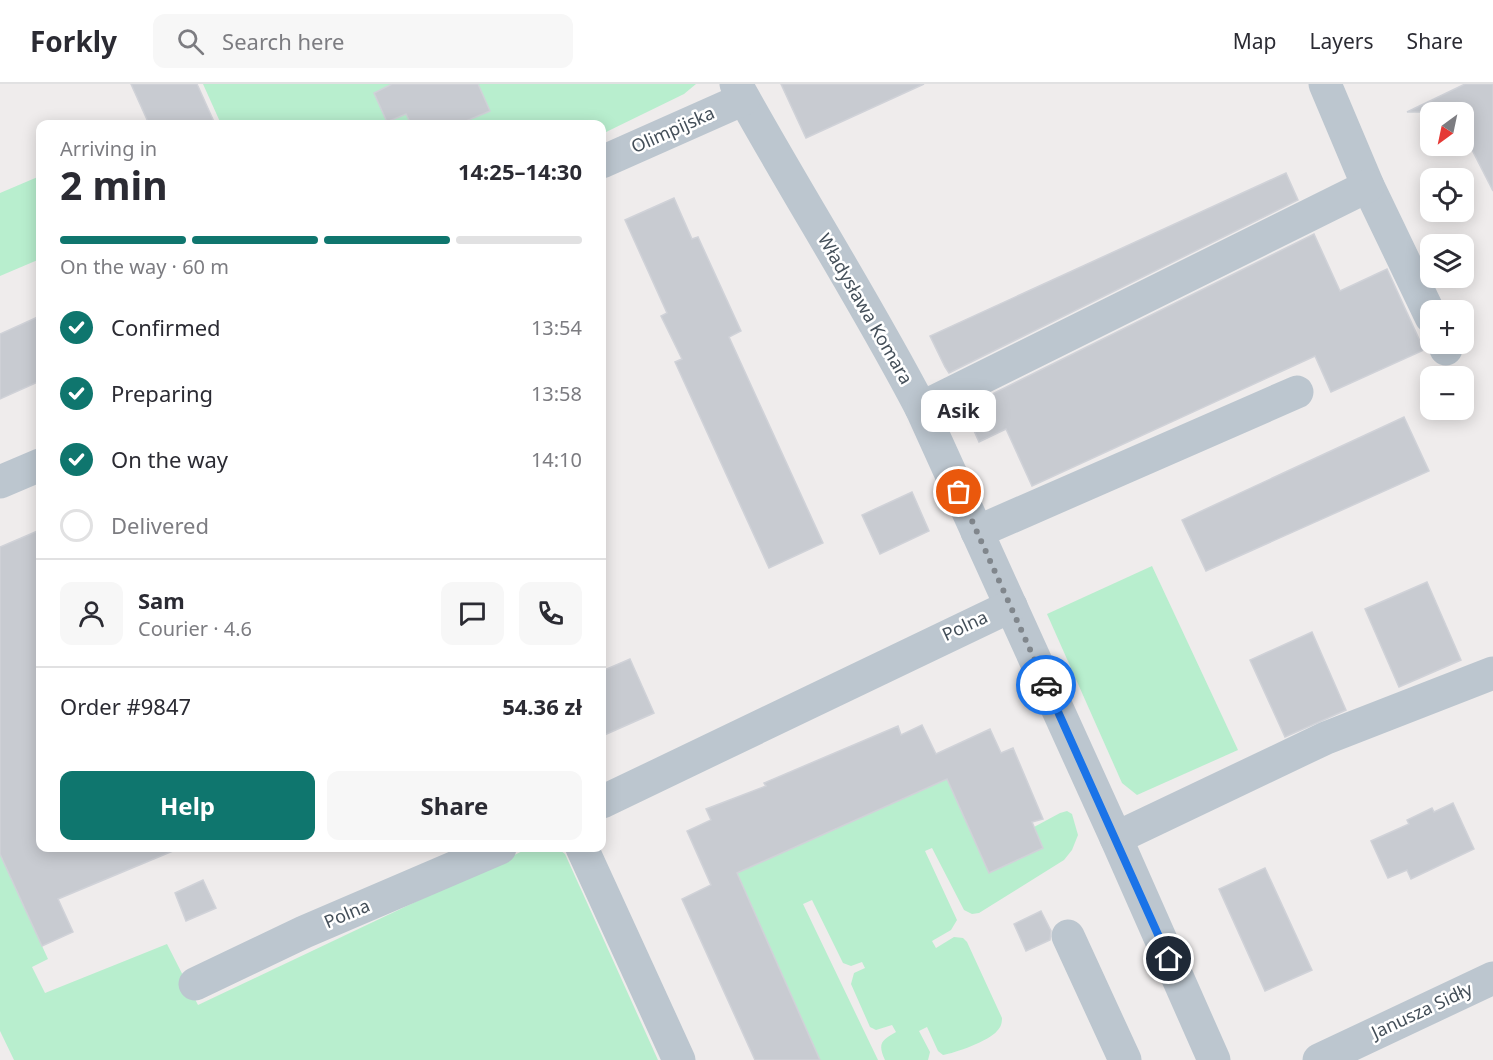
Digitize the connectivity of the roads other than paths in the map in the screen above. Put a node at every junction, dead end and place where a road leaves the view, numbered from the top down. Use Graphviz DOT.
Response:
graph roads {
  1 [pos="1325,84"];
  2 [pos="740,91"];
  3 [pos="606,160"];
  4 [pos="1368,186"];
  5 [pos="1423,300"];
  6 [pos="1297,392"];
  7 [pos="921,408"];
  8 [pos="36,467"];
  9 [pos="0,482"];
  10 [pos="977,531"];
  11 [pos="1011,606"];
  12 [pos="1493,673"];
  13 [pos="606,800"];
  14 [pos="1116,838"];
  15 [pos="491,852"];
  16 [pos="584,852"];
  17 [pos="1068,936"];
  18 [pos="1493,978"];
  19 [pos="195,984"];
  20 [pos="679,1060"];
  21 [pos="1125,1060"];
  22 [pos="1214,1060"];
  23 [pos="1319,1060"];
  1 -- 4 [label="street"];
  2 -- 3 [label="street, Olimpijska"];
  2 -- 7 [label="street, Władysława Komara"];
  4 -- 5 [label="street"];
  4 -- 7 [label="street"];
  6 -- 10 [label="street"];
  7 -- 10 [label="street, Władysława Komara"];
  8 -- 9 [label="street"];
  10 -- 11 [label="street, Władysława Komara"];
  11 -- 13 [label="street, Polna"];
  11 -- 14 [label="street, Polna"];
  12 -- 14 [label="street"];
  14 -- 22 [label="street, Polna"];
  15 -- 19 [label="street, Polna"];
  16 -- 20 [label="street"];
  17 -- 21 [label="street"];
  18 -- 23 [label="street, Janusza Sidły"];
}
